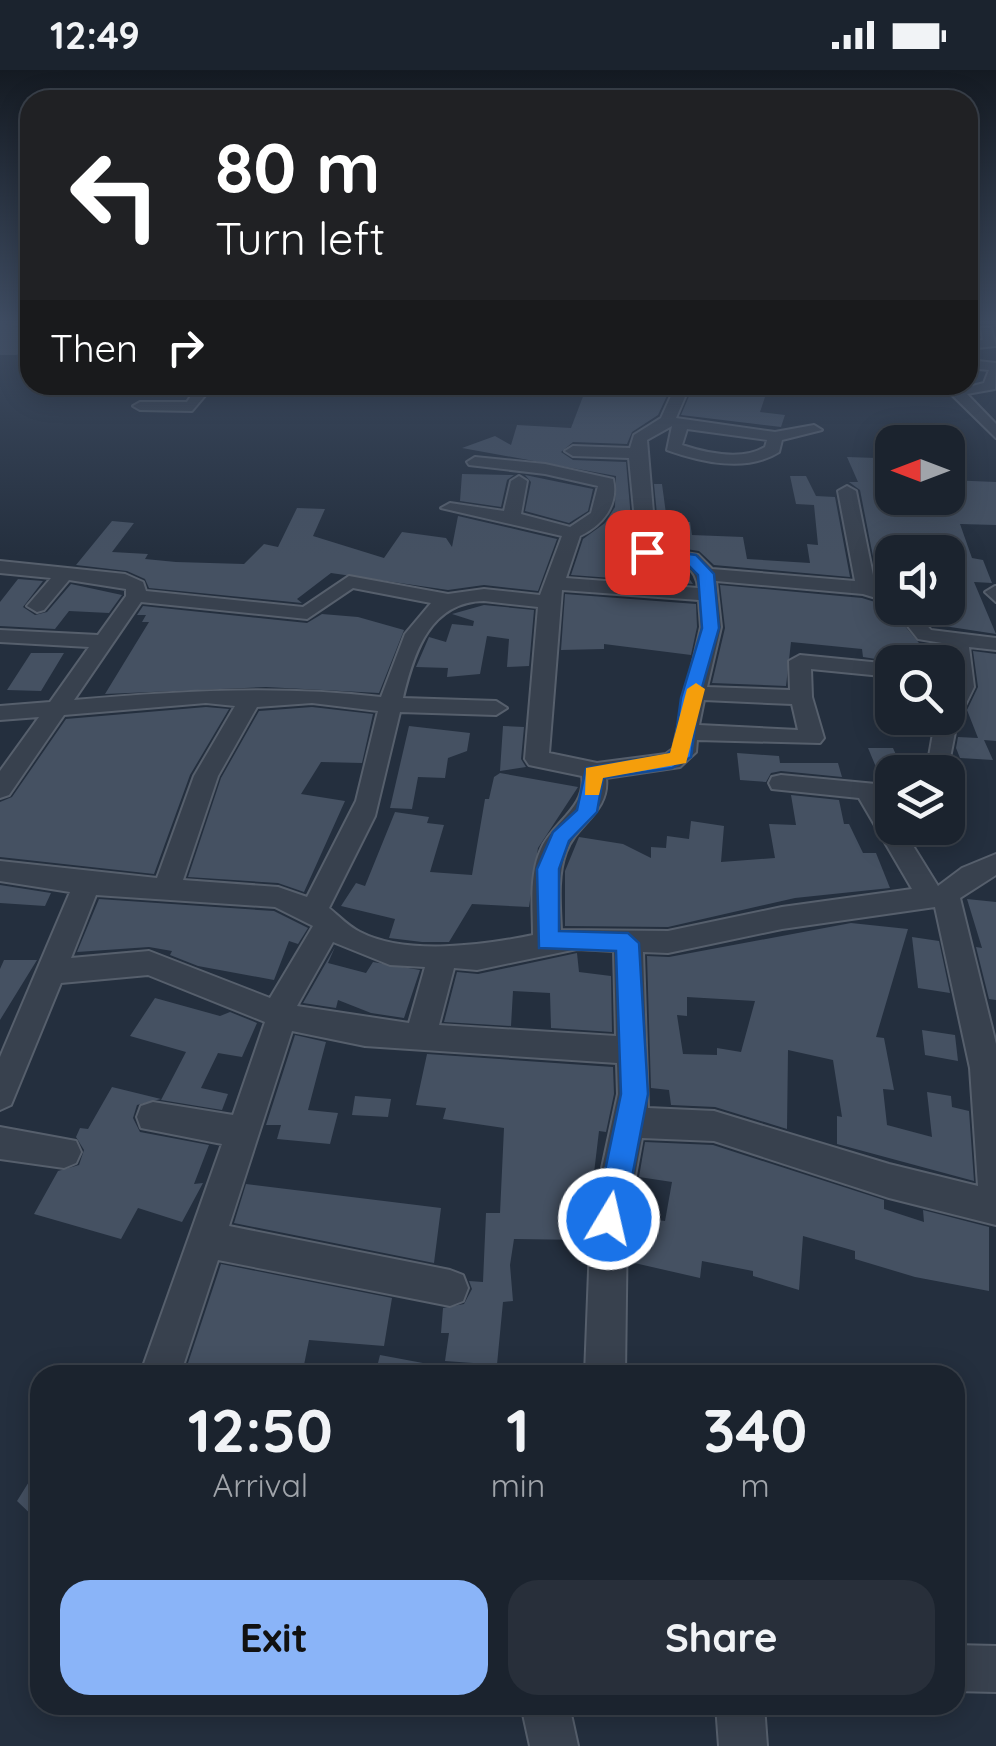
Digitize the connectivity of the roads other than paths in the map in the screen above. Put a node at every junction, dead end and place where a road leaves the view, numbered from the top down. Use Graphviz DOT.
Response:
graph roads {
  1 [pos="195,399"];
  2 [pos="679,399"];
  3 [pos="963,399"];
  4 [pos="140,406"];
  5 [pos="673,423"];
  6 [pos="814,430"];
  7 [pos="996,432"];
  8 [pos="775,437"];
  9 [pos="573,451"];
  10 [pos="637,453"];
  11 [pos="474,462"];
  12 [pos="519,481"];
  13 [pos="607,483"];
  14 [pos="642,483"];
  15 [pos="847,491"];
  16 [pos="450,508"];
  17 [pos="512,518"];
  18 [pos="572,533"];
  19 [pos="0,567"];
  20 [pos="66,572"];
  21 [pos="707,584"];
  22 [pos="866,588"];
  23 [pos="875,591"];
  24 [pos="550,592"];
  25 [pos="136,596"];
  26 [pos="450,600"];
  27 [pos="37,606"];
  28 [pos="916,625"];
  29 [pos="925,635"];
  30 [pos="0,636"];
  31 [pos="958,640"];
  32 [pos="104,642"];
  33 [pos="996,644"];
  34 [pos="906,645"];
  35 [pos="875,669"];
  36 [pos="694,693"];
  37 [pos="800,698"];
  38 [pos="250,700"];
  39 [pos="390,705"];
  40 [pos="496,708"];
  41 [pos="58,710"];
  42 [pos="0,714"];
  43 [pos="686,732"];
  44 [pos="941,755"];
  45 [pos="594,772"];
  46 [pos="782,784"];
  47 [pos="0,789"];
  48 [pos="996,864"];
  49 [pos="0,871"];
  50 [pos="87,884"];
  51 [pos="167,886"];
  52 [pos="938,897"];
  53 [pos="321,917"];
  54 [pos="547,942"];
  55 [pos="628,943"];
  56 [pos="441,958"];
  57 [pos="53,972"];
  58 [pos="280,1015"];
  59 [pos="419,1037"];
  60 [pos="630,1050"];
  61 [pos="991,1068"];
  62 [pos="0,1094"];
  63 [pos="152,1117"];
  64 [pos="626,1122"];
  65 [pos="242,1132"];
  66 [pos="0,1143"];
  67 [pos="64,1152"];
  68 [pos="996,1190"];
  69 [pos="996,1208"];
  70 [pos="207,1240"];
  71 [pos="450,1288"];
  72 [pos="163,1365"];
  73 [pos="604,1365"];
  74 [pos="965,1668"];
  75 [pos="996,1669"];
  76 [pos="546,1715"];
  77 [pos="741,1715"];
  78 [pos="554,1746"];
  79 [pos="743,1746"];
  1 -- 4 [label="street"];
  2 -- 5 [label="street"];
  3 -- 7 [label="street"];
  5 -- 8 [label="street"];
  5 -- 8 [label="street"];
  5 -- 10 [label="street"];
  6 -- 8 [label="street"];
  9 -- 10 [label="street"];
  10 -- 14 [label="street"];
  11 -- 13 [label="street"];
  12 -- 17 [label="street"];
  13 -- 14 [label="street"];
  13 -- 18 [label="street"];
  14 -- 21 [label="street"];
  15 -- 22 [label="street"];
  16 -- 17 [label="street"];
  17 -- 18 [label="street"];
  18 -- 24 [label="street"];
  19 -- 20 [label="street"];
  20 -- 25 [label="street"];
  20 -- 27 [label="street"];
  21 -- 22 [label="street"];
  21 -- 24 [label="street"];
  21 -- 36 [label="street"];
  22 -- 23 [label="street"];
  24 -- 26 [label="street"];
  24 -- 45 [label="street"];
  25 -- 26 [label="street"];
  25 -- 32 [label="street"];
  26 -- 39 [label="street"];
  28 -- 29 [label="street"];
  29 -- 31 [label="street"];
  29 -- 34 [label="street"];
  30 -- 32 [label="street"];
  31 -- 33 [label="street"];
  31 -- 44 [label="street"];
  32 -- 41 [label="street"];
  35 -- 37 [label="street"];
  36 -- 37 [label="street"];
  36 -- 43 [label="street"];
  37 -- 43 [label="street"];
  38 -- 39 [label="street"];
  38 -- 41 [label="street"];
  38 -- 51 [label="street"];
  39 -- 40 [label="street"];
  39 -- 53 [label="street"];
  41 -- 42 [label="street"];
  41 -- 47 [label="street"];
  43 -- 45 [label="street"];
  45 -- 54 [label="street"];
  46 -- 52 [label="street"];
  48 -- 52 [label="street"];
  49 -- 50 [label="street"];
  50 -- 51 [label="street"];
  50 -- 57 [label="street"];
  51 -- 53 [label="street"];
  52 -- 55 [label="street"];
  52 -- 61 [label="street"];
  53 -- 56 [label="street"];
  53 -- 58 [label="street"];
  54 -- 55 [label="street"];
  54 -- 56 [label="street"];
  55 -- 60 [label="street"];
  56 -- 59 [label="street"];
  57 -- 58 [label="street"];
  57 -- 62 [label="street"];
  58 -- 59 [label="street"];
  58 -- 65 [label="street"];
  59 -- 60 [label="street"];
  60 -- 64 [label="street"];
  61 -- 68 [label="street"];
  63 -- 65 [label="street"];
  64 -- 69 [label="street"];
  64 -- 73 [label="street"];
  65 -- 70 [label="street"];
  66 -- 67 [label="street"];
  70 -- 71 [label="street"];
  70 -- 72 [label="street"];
  74 -- 75 [label="street"];
  76 -- 78 [label="street"];
  77 -- 79 [label="street"];
}
